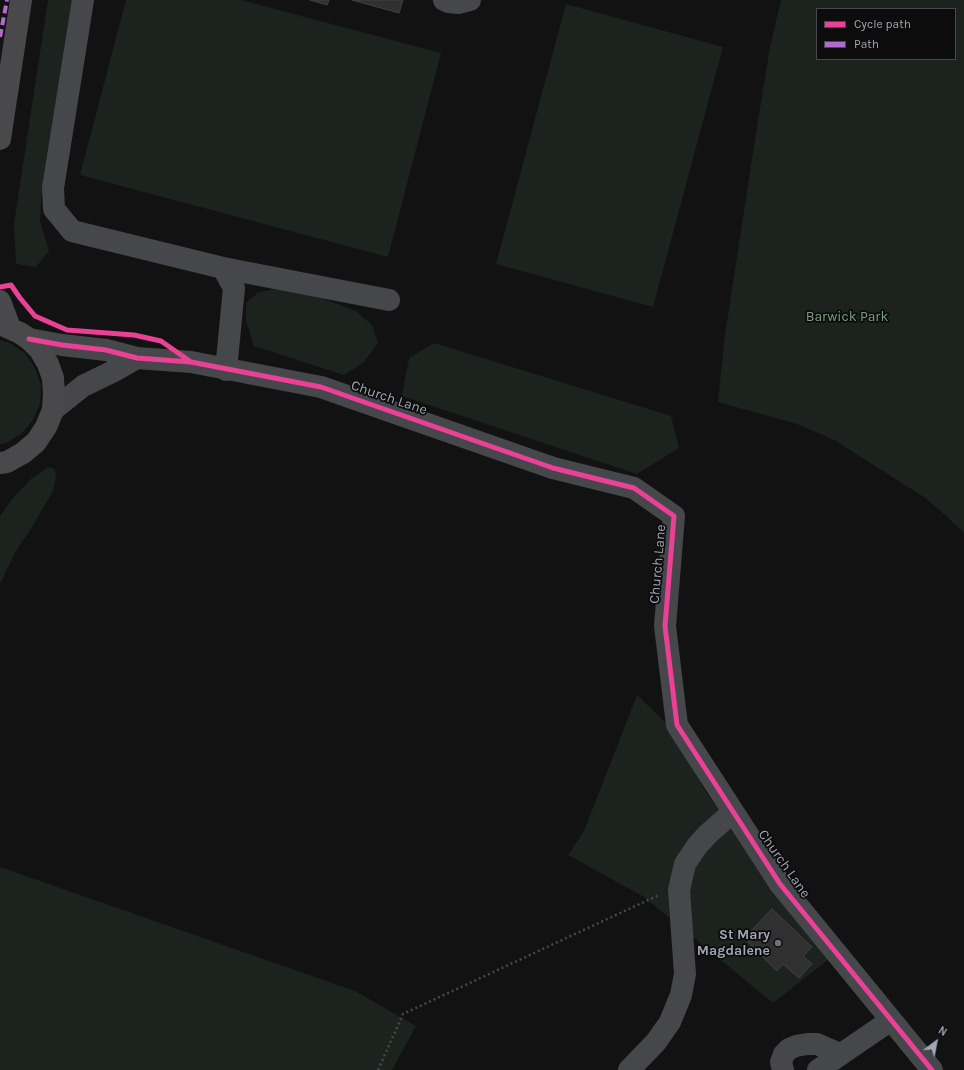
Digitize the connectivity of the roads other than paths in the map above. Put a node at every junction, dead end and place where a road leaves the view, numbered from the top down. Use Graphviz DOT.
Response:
graph roads {
  1 [pos="21,0"];
  2 [pos="83,0"];
  3 [pos="444,0"];
  4 [pos="470,0"];
  5 [pos="0,139"];
  6 [pos="223,268"];
  7 [pos="389,300"];
  8 [pos="0,301"];
  9 [pos="5,326"];
  10 [pos="29,339"];
  11 [pos="137,358"];
  12 [pos="226,370"];
  13 [pos="53,410"];
  14 [pos="2,465"];
  15 [pos="733,812"];
  16 [pos="891,1020"];
  17 [pos="840,1054"];
  18 [pos="629,1070"];
  19 [pos="783,1070"];
  20 [pos="818,1070"];
  21 [pos="932,1070"];
  1 -- 5 [label="highway"];
  2 -- 6 [label="street"];
  3 -- 4 [label="street"];
  6 -- 7 [label="street"];
  6 -- 12 [label="street"];
  8 -- 9 [label="highway"];
  9 -- 10 [label="highway"];
  10 -- 11 [label="street, Church Lane"];
  10 -- 13 [label="highway"];
  11 -- 12 [label="street, Church Lane"];
  11 -- 13 [label="street"];
  12 -- 15 [label="street, Church Lane"];
  13 -- 14 [label="highway"];
  15 -- 16 [label="street, Church Lane"];
  15 -- 18 [label="street"];
  16 -- 17 [label="street"];
  16 -- 21 [label="street, Church Lane"];
  17 -- 19 [label="street"];
  17 -- 20 [label="street"];
}
